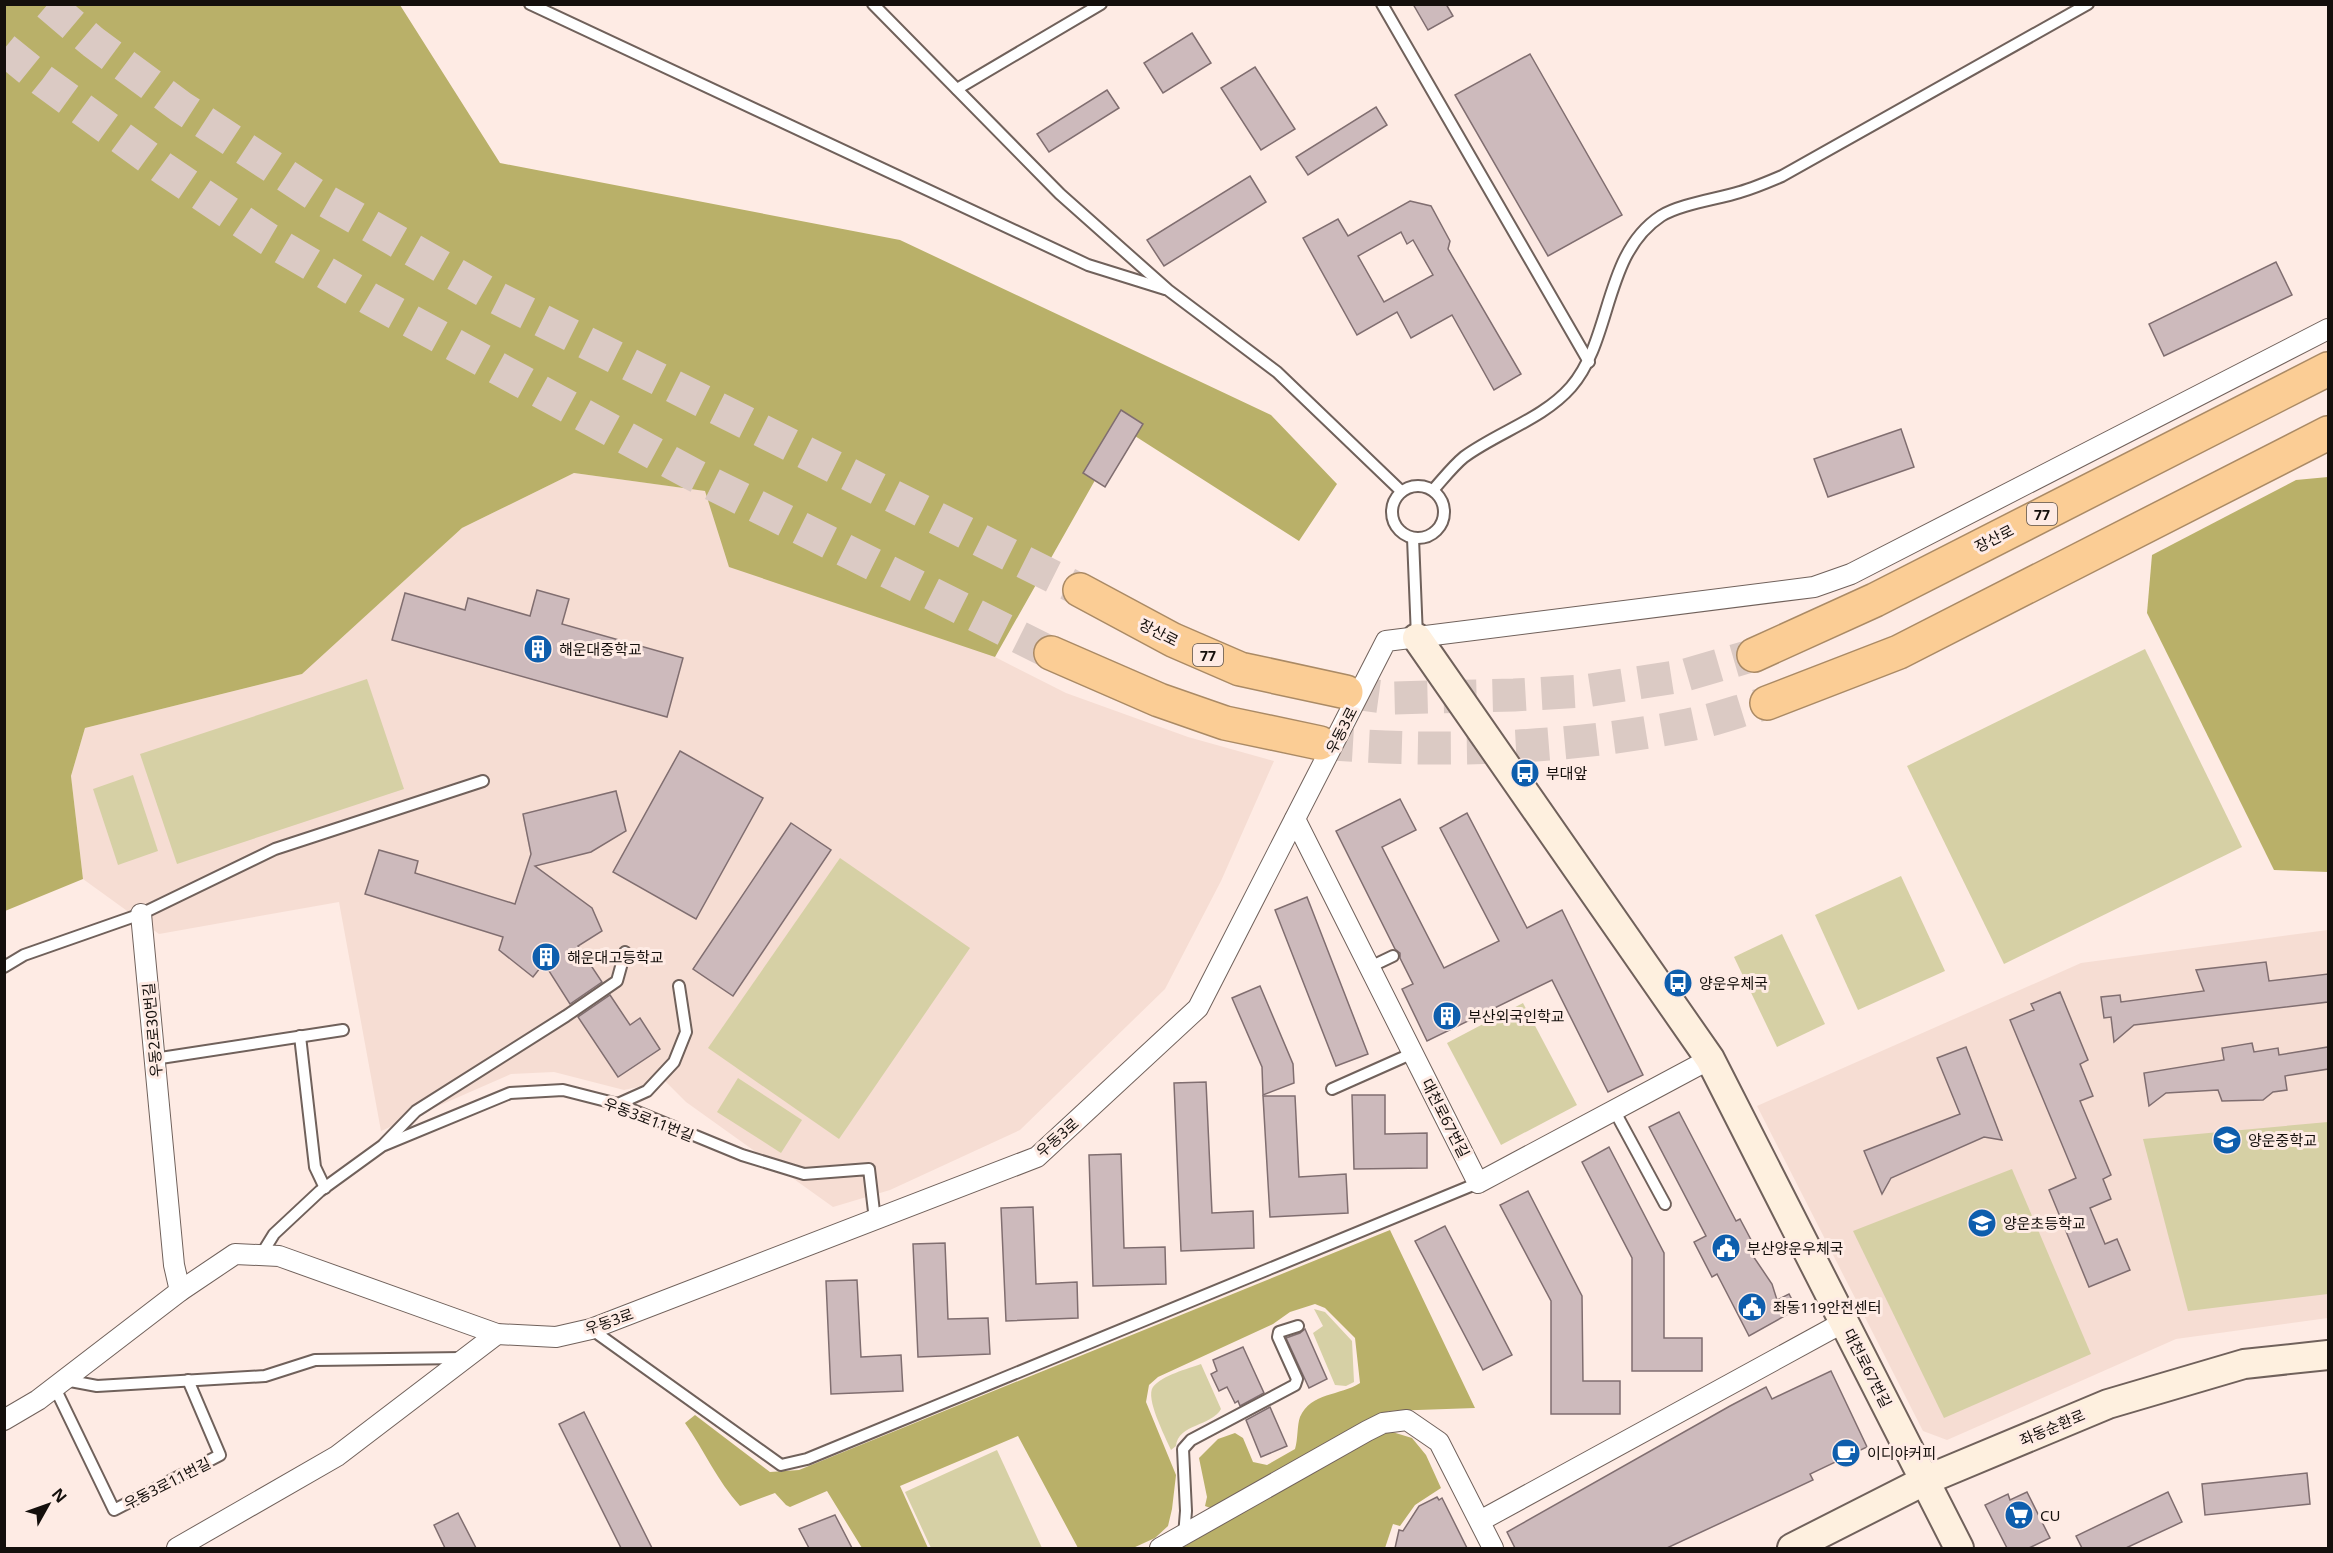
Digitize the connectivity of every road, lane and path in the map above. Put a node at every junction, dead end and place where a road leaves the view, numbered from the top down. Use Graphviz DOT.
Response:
graph roads {
  1 [pos="530,4"];
  2 [pos="873,4"];
  3 [pos="1101,4"];
  4 [pos="1382,4"];
  5 [pos="2088,4"];
  6 [pos="957,89"];
  7 [pos="1168,290"];
  8 [pos="2328,329"];
  9 [pos="1589,362"];
  10 [pos="2328,369"];
  11 [pos="2328,433"];
  12 [pos="1433,490"];
  13 [pos="1401,491"];
  14 [pos="1413,538"];
  15 [pos="1080,590"];
  16 [pos="1418,638"];
  17 [pos="1052,653"];
  18 [pos="1754,655"];
  19 [pos="1346,692"];
  20 [pos="1767,703"];
  21 [pos="1320,743"];
  22 [pos="483,781"];
  23 [pos="1295,819"];
  24 [pos="141,914"];
  25 [pos="625,952"];
  26 [pos="1394,956"];
  27 [pos="4,967"];
  28 [pos="1370,967"];
  29 [pos="679,986"];
  30 [pos="343,1030"];
  31 [pos="300,1036"];
  32 [pos="1413,1053"];
  33 [pos="154,1059"];
  34 [pos="1710,1059"];
  35 [pos="1332,1089"];
  36 [pos="618,1104"];
  37 [pos="1614,1110"];
  38 [pos="382,1146"];
  39 [pos="1478,1183"];
  40 [pos="324,1188"];
  41 [pos="1665,1204"];
  42 [pos="875,1220"];
  43 [pos="261,1255"];
  44 [pos="180,1291"];
  45 [pos="1844,1322"];
  46 [pos="1298,1326"];
  47 [pos="591,1329"];
  48 [pos="497,1334"];
  49 [pos="2328,1354"];
  50 [pos="466,1358"];
  51 [pos="188,1380"];
  52 [pos="59,1384"];
  53 [pos="4,1420"];
  54 [pos="1926,1480"];
  55 [pos="1480,1521"];
  56 [pos="1184,1536"];
  57 [pos="177,1548"];
  58 [pos="1160,1548"];
  59 [pos="1493,1548"];
  60 [pos="1792,1548"];
  61 [pos="1959,1548"];
  1 -- 7 [label="lane"];
  2 -- 6 [label="lane"];
  3 -- 6 [label="lane"];
  4 -- 9 [label="lane"];
  5 -- 9 [label="lane"];
  6 -- 7 [label="lane"];
  7 -- 13 [label="lane"];
  8 -- 16 [label="street"];
  9 -- 12 [label="lane"];
  10 -- 18 [label="highway, 장산로 / 77"];
  11 -- 20 [label="highway"];
  12 -- 13 [label="lane"];
  12 -- 14 [label="lane"];
  13 -- 14 [label="lane"];
  14 -- 16 [label="lane"];
  15 -- 19 [label="highway, 장산로 / 77"];
  16 -- 23 [label="street, 우동3로"];
  16 -- 34 [label="street, 대천로67번길"];
  17 -- 21 [label="highway"];
  22 -- 24 [label="lane"];
  23 -- 28 [label="street, 대천로67번길"];
  23 -- 42 [label="street, 우동3로"];
  24 -- 27 [label="lane"];
  24 -- 33 [label="street, 우동2로30번길"];
  25 -- 38 [label="lane"];
  26 -- 28 [label="lane"];
  28 -- 32 [label="street, 대천로67번길"];
  29 -- 36 [label="lane"];
  30 -- 31 [label="lane"];
  31 -- 33 [label="lane"];
  31 -- 40 [label="lane"];
  32 -- 35 [label="lane"];
  32 -- 39 [label="street, 대천로67번길"];
  33 -- 44 [label="street, 우동2로30번길"];
  34 -- 37 [label="street"];
  34 -- 45 [label="street, 대천로67번길"];
  36 -- 38 [label="lane, 우동3로11번길"];
  36 -- 42 [label="lane, 우동3로11번길"];
  37 -- 39 [label="street"];
  37 -- 41 [label="lane"];
  38 -- 40 [label="lane, 우동3로11번길"];
  39 -- 47 [label="lane"];
  40 -- 43 [label="lane, 우동3로11번길"];
  42 -- 47 [label="street, 우동3로"];
  43 -- 44 [label="street"];
  43 -- 48 [label="street"];
  44 -- 52 [label="street"];
  45 -- 54 [label="street, 대천로67번길"];
  45 -- 55 [label="street"];
  46 -- 56 [label="lane"];
  47 -- 48 [label="street, 우동3로"];
  48 -- 50 [label="street"];
  49 -- 54 [label="street, 좌동순환로"];
  50 -- 51 [label="lane"];
  50 -- 57 [label="street"];
  51 -- 52 [label="lane"];
  51 -- 52 [label="lane, 우동3로11번길"];
  52 -- 53 [label="street"];
  54 -- 60 [label="street, 좌동순환로"];
  54 -- 61 [label="street, 대천로67번길"];
  55 -- 56 [label="street"];
  55 -- 59 [label="street"];
  56 -- 58 [label="street"];
}
